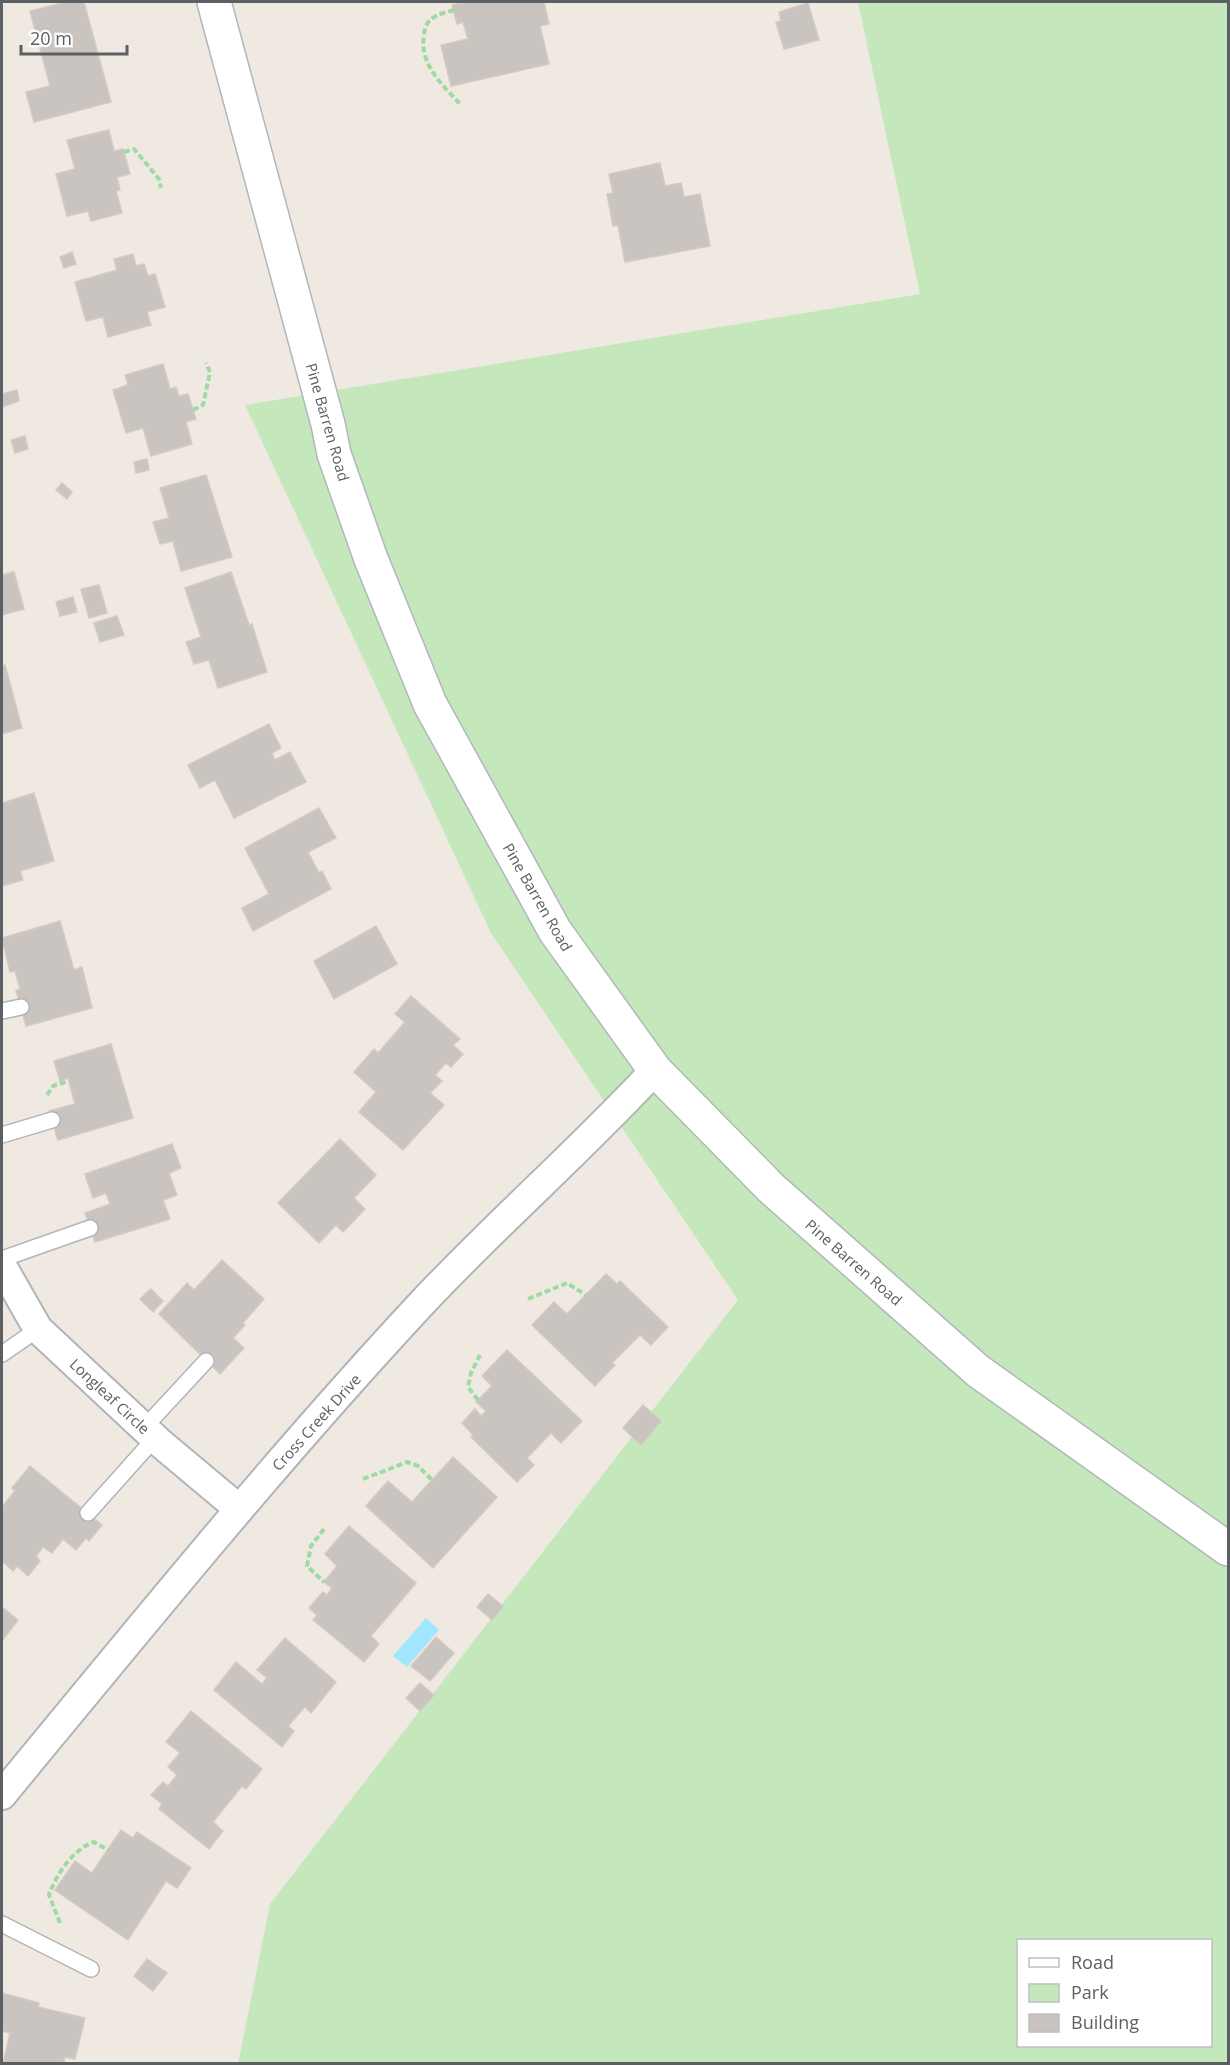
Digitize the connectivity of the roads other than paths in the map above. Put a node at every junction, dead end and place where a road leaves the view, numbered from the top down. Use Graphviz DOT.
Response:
graph roads {
  1 [pos="214,2"];
  2 [pos="21,1007"];
  3 [pos="2,1011"];
  4 [pos="655,1071"];
  5 [pos="52,1120"];
  6 [pos="2,1135"];
  7 [pos="90,1228"];
  8 [pos="2,1259"];
  9 [pos="2,1266"];
  10 [pos="38,1329"];
  11 [pos="2,1354"];
  12 [pos="206,1361"];
  13 [pos="149,1433"];
  14 [pos="239,1509"];
  15 [pos="88,1514"];
  16 [pos="1228,1549"];
  17 [pos="2,1795"];
  18 [pos="2,1924"];
  19 [pos="91,1969"];
  1 -- 4 [label="main road, Pine Barren Road"];
  2 -- 3 [label="lane"];
  4 -- 14 [label="street, Cross Creek Drive"];
  4 -- 16 [label="main road, Pine Barren Road"];
  5 -- 6 [label="lane"];
  7 -- 8 [label="lane"];
  9 -- 10 [label="street, Longleaf Circle"];
  10 -- 11 [label="lane"];
  10 -- 13 [label="street, Longleaf Circle"];
  12 -- 13 [label="lane"];
  13 -- 14 [label="street, Longleaf Circle"];
  13 -- 15 [label="lane"];
  14 -- 17 [label="street, Cross Creek Drive"];
  18 -- 19 [label="lane"];
}
